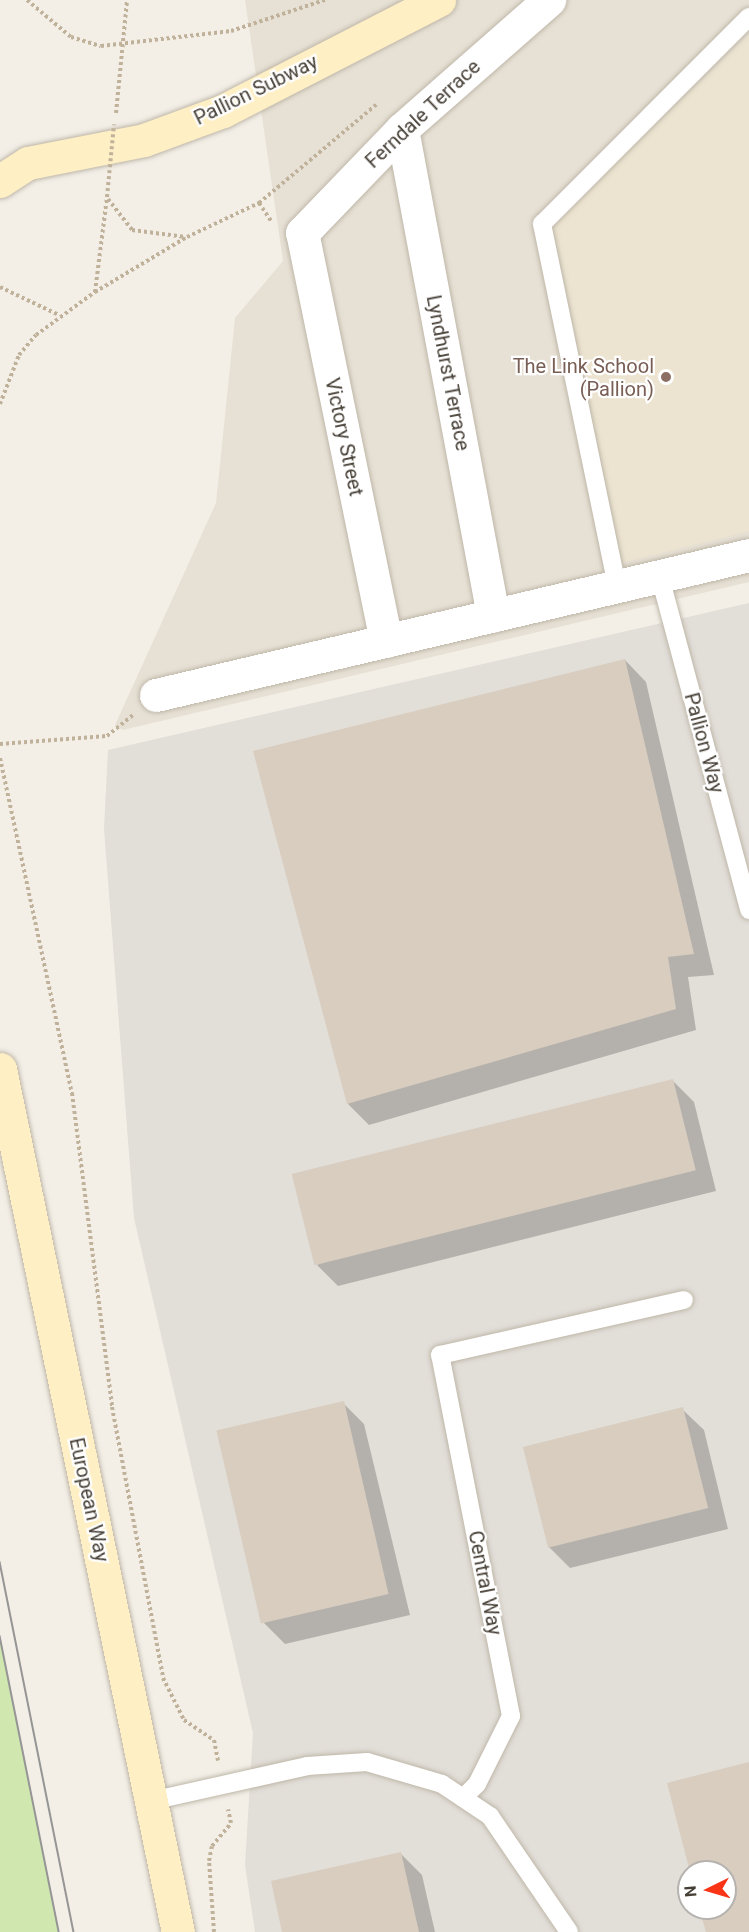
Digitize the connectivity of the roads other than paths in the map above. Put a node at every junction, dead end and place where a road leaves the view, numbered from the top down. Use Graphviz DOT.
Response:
graph roads {
  1 [pos="439,0"];
  2 [pos="549,0"];
  3 [pos="749,17"];
  4 [pos="402,129"];
  5 [pos="14,158"];
  6 [pos="0,181"];
  7 [pos="302,233"];
  8 [pos="749,555"];
  9 [pos="660,577"];
  10 [pos="617,586"];
  11 [pos="493,616"];
  12 [pos="386,641"];
  13 [pos="156,695"];
  14 [pos="749,910"];
  15 [pos="0,1069"];
  16 [pos="684,1300"];
  17 [pos="463,1798"];
  18 [pos="151,1801"];
  19 [pos="178,1932"];
  20 [pos="569,1932"];
  1 -- 5 [label="street, Pallion Subway"];
  2 -- 4 [label="street, Ferndale Terrace"];
  3 -- 10 [label="lane"];
  4 -- 7 [label="street, Ferndale Terrace"];
  4 -- 11 [label="street, Lyndhurst Terrace"];
  5 -- 6 [label="street, Pallion Subway"];
  7 -- 12 [label="street, Victory Street"];
  8 -- 9 [label="street"];
  9 -- 10 [label="street"];
  9 -- 14 [label="lane, Pallion Way"];
  10 -- 11 [label="street"];
  11 -- 12 [label="street"];
  12 -- 13 [label="street"];
  15 -- 18 [label="street, European Way"];
  16 -- 17 [label="lane, Central Way"];
  17 -- 18 [label="lane"];
  17 -- 20 [label="lane"];
  18 -- 19 [label="street, European Way"];
}
